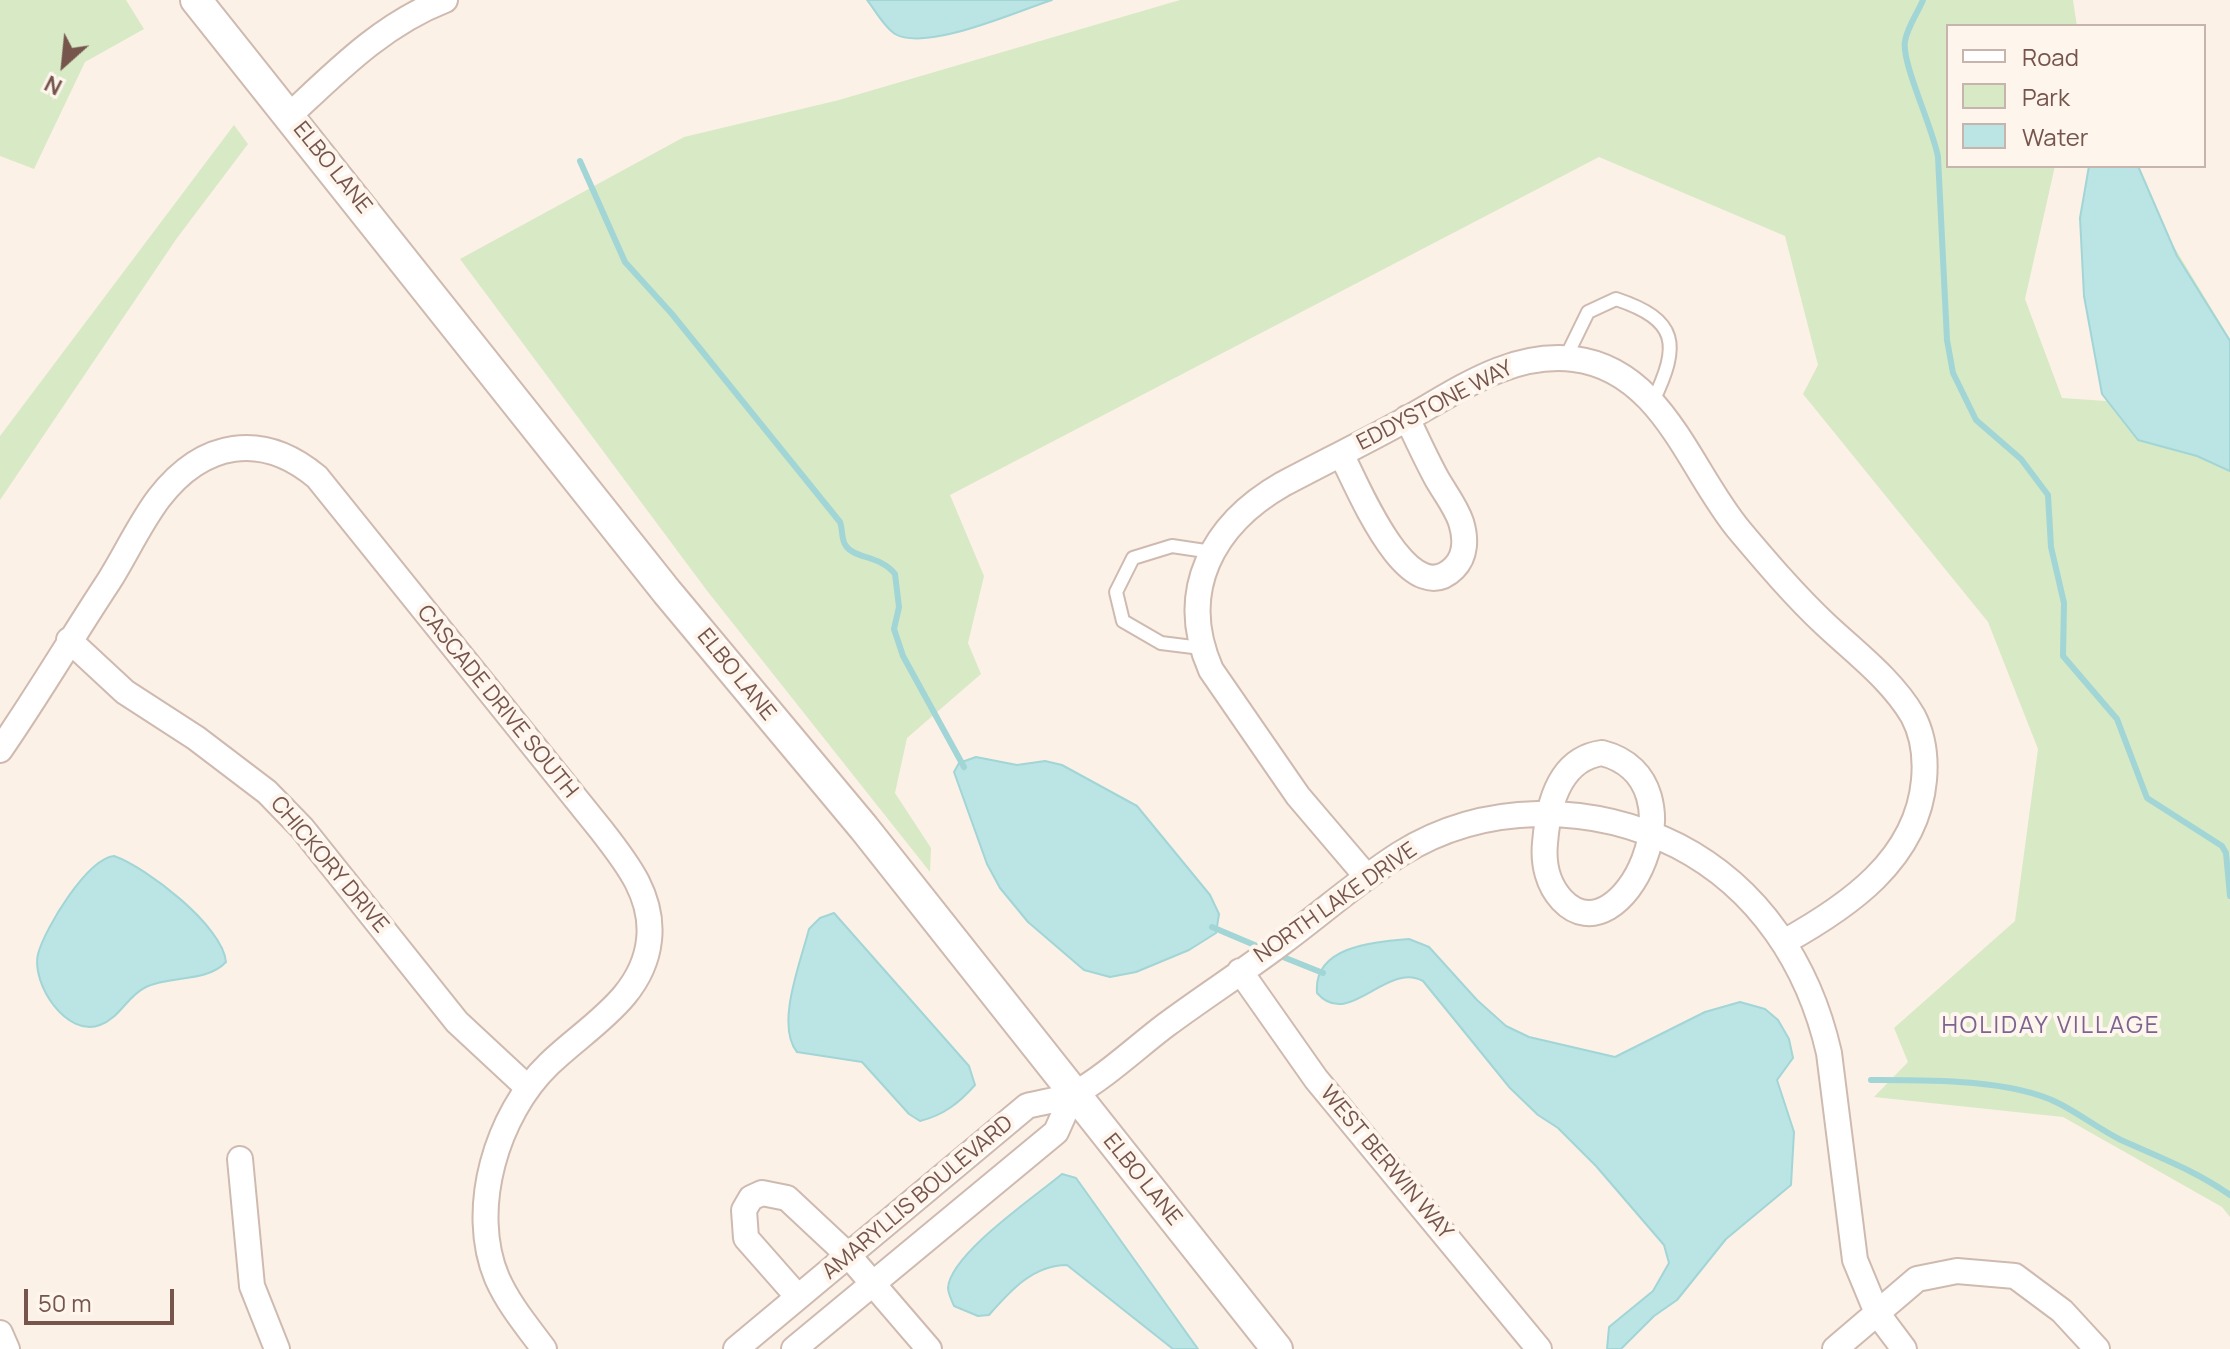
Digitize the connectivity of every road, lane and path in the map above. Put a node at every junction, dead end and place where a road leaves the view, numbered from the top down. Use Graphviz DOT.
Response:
graph roads {
  1 [pos="196,0"];
  2 [pos="445,0"];
  3 [pos="290,115"];
  4 [pos="1565,359"];
  5 [pos="1653,401"];
  6 [pos="1407,418"];
  7 [pos="1341,454"];
  8 [pos="1212,552"];
  9 [pos="69,640"];
  10 [pos="1201,648"];
  11 [pos="0,750"];
  12 [pos="1549,814"];
  13 [pos="1649,833"];
  14 [pos="1367,877"];
  15 [pos="1784,942"];
  16 [pos="1240,971"];
  17 [pos="528,1088"];
  18 [pos="1073,1094"];
  19 [pos="240,1159"];
  20 [pos="849,1256"];
  21 [pos="874,1286"];
  22 [pos="798,1297"];
  23 [pos="1877,1313"];
  24 [pos="0,1333"];
  25 [pos="7,1349"];
  26 [pos="277,1349"];
  27 [pos="544,1349"];
  28 [pos="736,1349"];
  29 [pos="794,1349"];
  30 [pos="929,1349"];
  31 [pos="1277,1349"];
  32 [pos="1539,1349"];
  33 [pos="1835,1349"];
  34 [pos="1904,1349"];
  35 [pos="2097,1349"];
  1 -- 3 [label="street, ELBO LANE"];
  2 -- 3 [label="street"];
  3 -- 18 [label="street, ELBO LANE"];
  4 -- 5 [label="street, EDDYSTONE WAY"];
  4 -- 5 [label="lane"];
  4 -- 6 [label="street, EDDYSTONE WAY"];
  5 -- 15 [label="street, EDDYSTONE WAY"];
  6 -- 7 [label="street, EDDYSTONE WAY"];
  6 -- 7 [label="street"];
  7 -- 8 [label="street, EDDYSTONE WAY"];
  8 -- 10 [label="street, EDDYSTONE WAY"];
  8 -- 10 [label="lane"];
  9 -- 11 [label="street, CASCADE DRIVE SOUTH"];
  9 -- 17 [label="street, CHICKORY DRIVE"];
  9 -- 17 [label="street, CASCADE DRIVE SOUTH"];
  10 -- 14 [label="street, EDDYSTONE WAY"];
  12 -- 13 [label="street, NORTH LAKE DRIVE"];
  12 -- 13 [label="street"];
  12 -- 13 [label="street"];
  12 -- 14 [label="street, NORTH LAKE DRIVE"];
  13 -- 15 [label="street, NORTH LAKE DRIVE"];
  14 -- 16 [label="street, NORTH LAKE DRIVE"];
  15 -- 23 [label="street, NORTH LAKE DRIVE"];
  16 -- 18 [label="street, NORTH LAKE DRIVE"];
  16 -- 32 [label="street, WEST BERWIN WAY"];
  17 -- 27 [label="street, CASCADE DRIVE SOUTH"];
  18 -- 20 [label="street, AMARYLLIS BOULEVARD"];
  18 -- 21 [label="street, AMARYLLIS BOULEVARD"];
  18 -- 31 [label="street, ELBO LANE"];
  19 -- 26 [label="street"];
  20 -- 21 [label="street"];
  20 -- 22 [label="street, AMARYLLIS BOULEVARD"];
  20 -- 22 [label="street"];
  21 -- 29 [label="street, AMARYLLIS BOULEVARD"];
  21 -- 30 [label="street"];
  22 -- 28 [label="street, AMARYLLIS BOULEVARD"];
  23 -- 33 [label="street"];
  23 -- 34 [label="street, NORTH LAKE DRIVE"];
  23 -- 35 [label="street"];
  24 -- 25 [label="street"];
}
